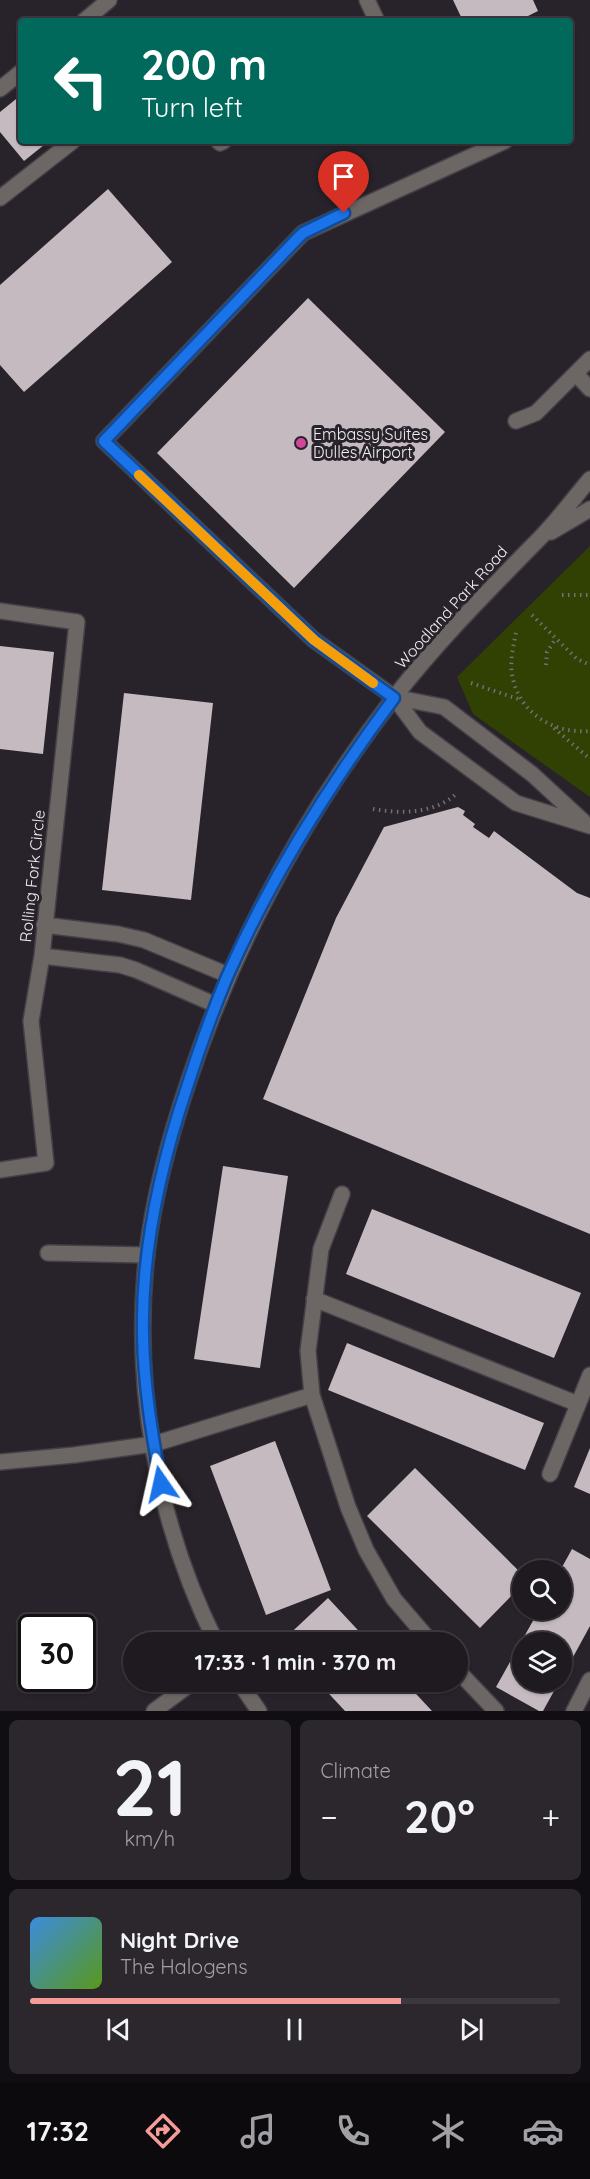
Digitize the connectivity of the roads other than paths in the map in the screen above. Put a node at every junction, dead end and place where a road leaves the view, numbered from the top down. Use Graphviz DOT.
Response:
graph roads {
  1 [pos="110,0"];
  2 [pos="367,0"];
  3 [pos="88,18"];
  4 [pos="375,18"];
  5 [pos="18,74"];
  6 [pos="0,89"];
  7 [pos="69,144"];
  8 [pos="498,144"];
  9 [pos="2,190"];
  10 [pos="590,359"];
  11 [pos="576,374"];
  12 [pos="590,389"];
  13 [pos="516,421"];
  14 [pos="590,479"];
  15 [pos="590,509"];
  16 [pos="540,538"];
  17 [pos="0,611"];
  18 [pos="394,698"];
  19 [pos="587,825"];
  20 [pos="44,925"];
  21 [pos="42,956"];
  22 [pos="228,975"];
  23 [pos="216,1005"];
  24 [pos="0,1170"];
  25 [pos="342,1194"];
  26 [pos="48,1253"];
  27 [pos="147,1254"];
  28 [pos="314,1299"];
  29 [pos="590,1375"];
  30 [pos="312,1395"];
  31 [pos="578,1404"];
  32 [pos="154,1443"];
  33 [pos="0,1462"];
  34 [pos="550,1474"];
  35 [pos="212,1632"];
  36 [pos="422,1632"];
  37 [pos="590,1680"];
  38 [pos="468,1682"];
  39 [pos="180,1692"];
  40 [pos="246,1692"];
  41 [pos="154,1711"];
  42 [pos="259,1711"];
  43 [pos="496,1711"];
  44 [pos="574,1711"];
  1 -- 3 [label="street"];
  2 -- 4 [label="street"];
  5 -- 6 [label="street"];
  7 -- 9 [label="street"];
  8 -- 18 [label="street"];
  10 -- 11 [label="street"];
  11 -- 12 [label="street"];
  11 -- 13 [label="street"];
  14 -- 16 [label="street, Woodland Park Road"];
  15 -- 16 [label="street, Woodland Park Road"];
  16 -- 18 [label="street, Woodland Park Road"];
  17 -- 20 [label="street, Rolling Fork Circle"];
  18 -- 19 [label="street"];
  18 -- 19 [label="street"];
  18 -- 22 [label="street, Woodland Park Road"];
  20 -- 21 [label="street, Rolling Fork Circle"];
  20 -- 22 [label="street"];
  21 -- 23 [label="street"];
  21 -- 24 [label="street, Rolling Fork Circle"];
  22 -- 23 [label="street, Woodland Park Road"];
  23 -- 27 [label="street, Woodland Park Road"];
  25 -- 28 [label="street"];
  26 -- 27 [label="street"];
  27 -- 32 [label="street, Woodland Park Road"];
  28 -- 30 [label="street"];
  28 -- 31 [label="street"];
  29 -- 31 [label="street"];
  30 -- 32 [label="street"];
  30 -- 36 [label="street"];
  31 -- 34 [label="street"];
  32 -- 33 [label="street"];
  32 -- 35 [label="street, Woodland Park Road"];
  37 -- 44 [label="street"];
  38 -- 43 [label="street"];
  39 -- 41 [label="street"];
  40 -- 42 [label="street"];
}
